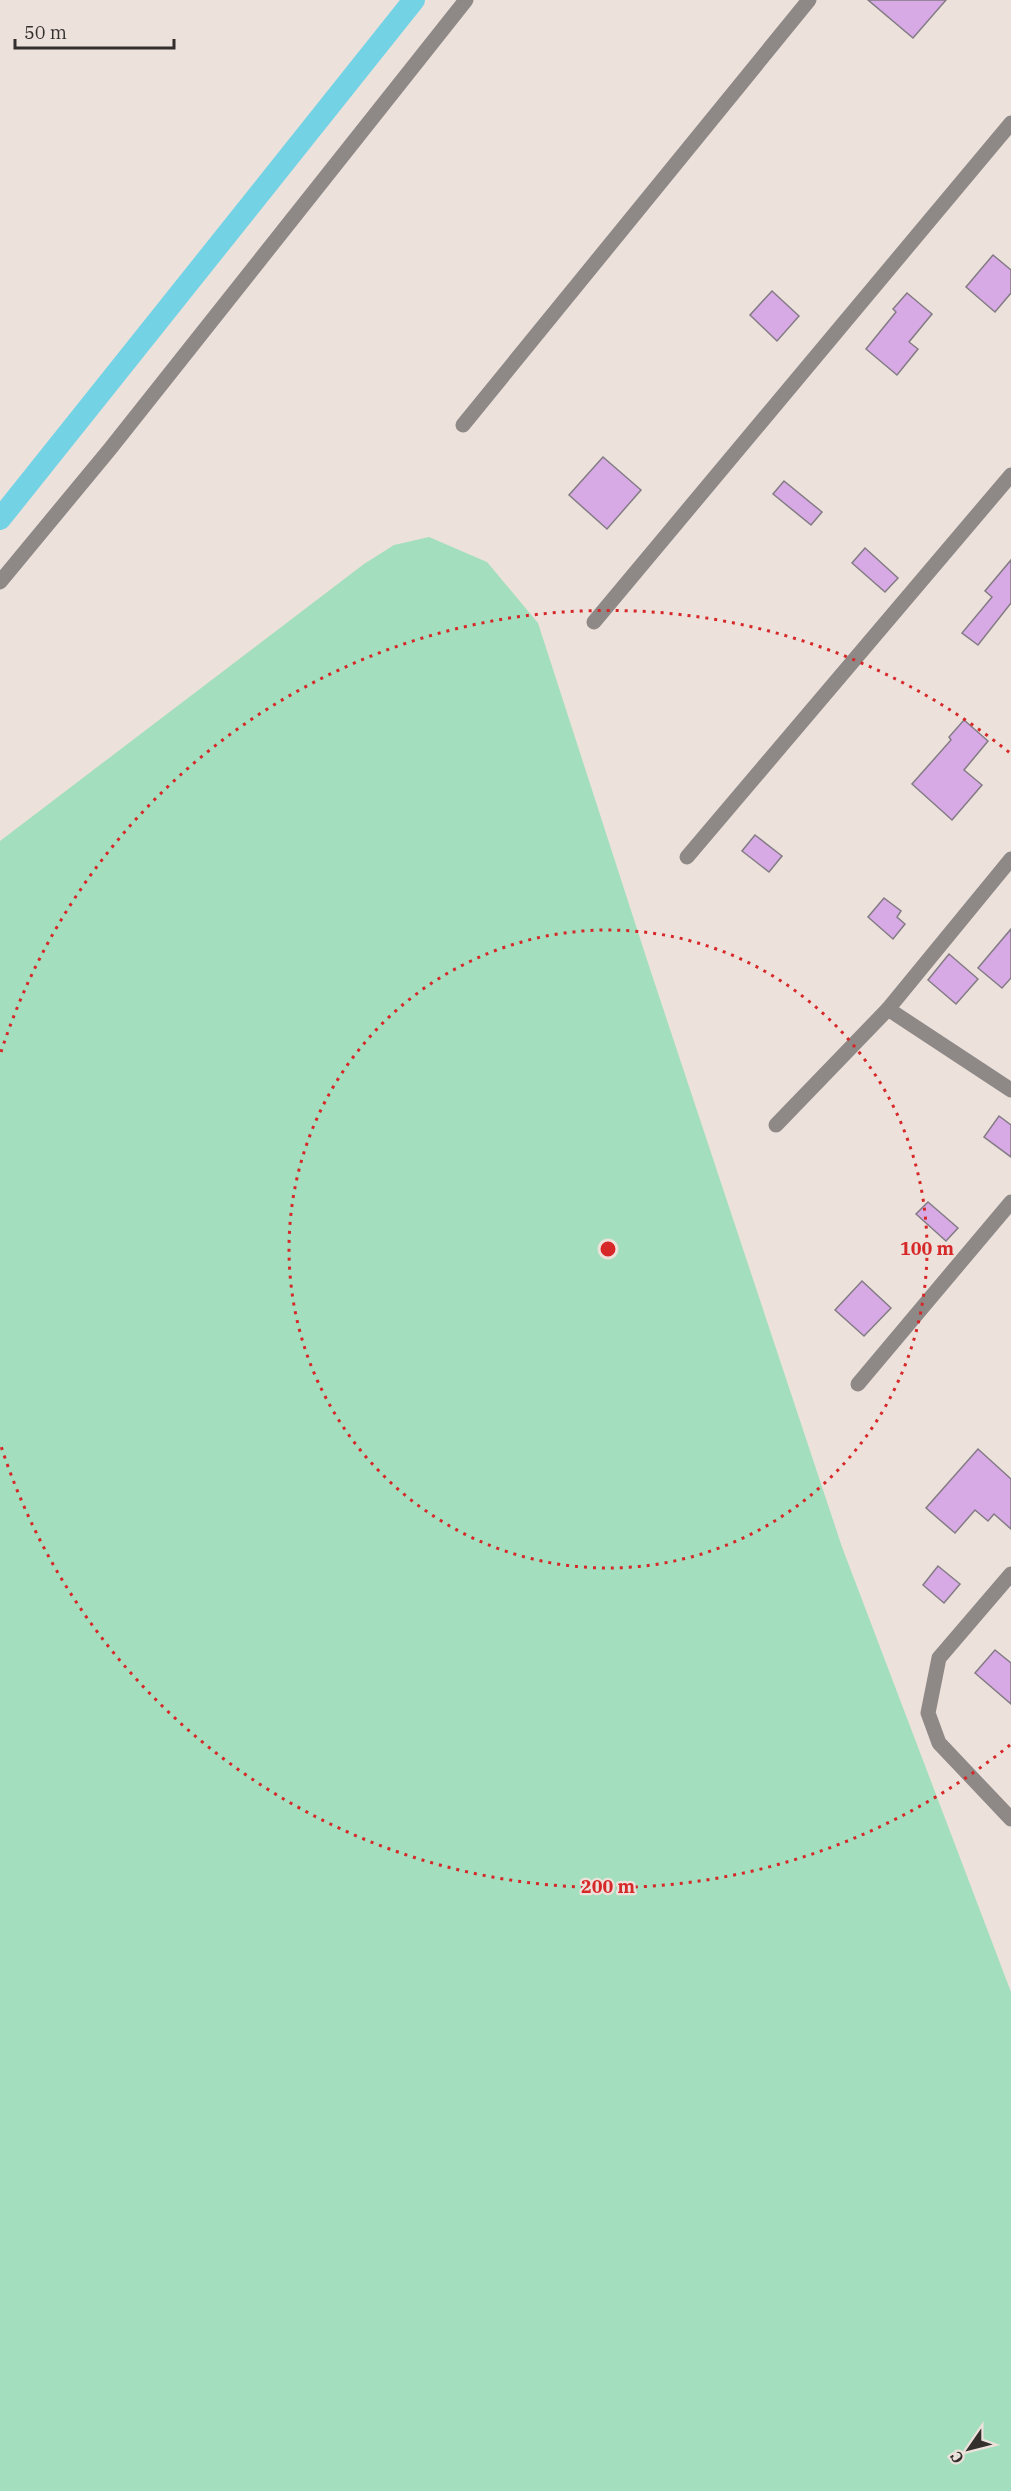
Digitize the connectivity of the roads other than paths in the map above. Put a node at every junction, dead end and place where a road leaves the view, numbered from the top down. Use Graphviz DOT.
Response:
graph roads {
  1 [pos="466,0"];
  2 [pos="809,0"];
  3 [pos="1011,123"];
  4 [pos="463,424"];
  5 [pos="1011,475"];
  6 [pos="0,582"];
  7 [pos="594,622"];
  8 [pos="687,857"];
  9 [pos="1011,859"];
  10 [pos="888,1010"];
  11 [pos="1011,1090"];
  12 [pos="777,1125"];
  13 [pos="1011,1202"];
  14 [pos="858,1384"];
  15 [pos="1011,1574"];
  16 [pos="1011,1819"];
  1 -- 6 [label="street"];
  2 -- 4 [label="street"];
  3 -- 7 [label="street"];
  5 -- 8 [label="street"];
  9 -- 10 [label="street"];
  10 -- 11 [label="street"];
  10 -- 12 [label="street"];
  13 -- 14 [label="street"];
  15 -- 16 [label="street"];
}
